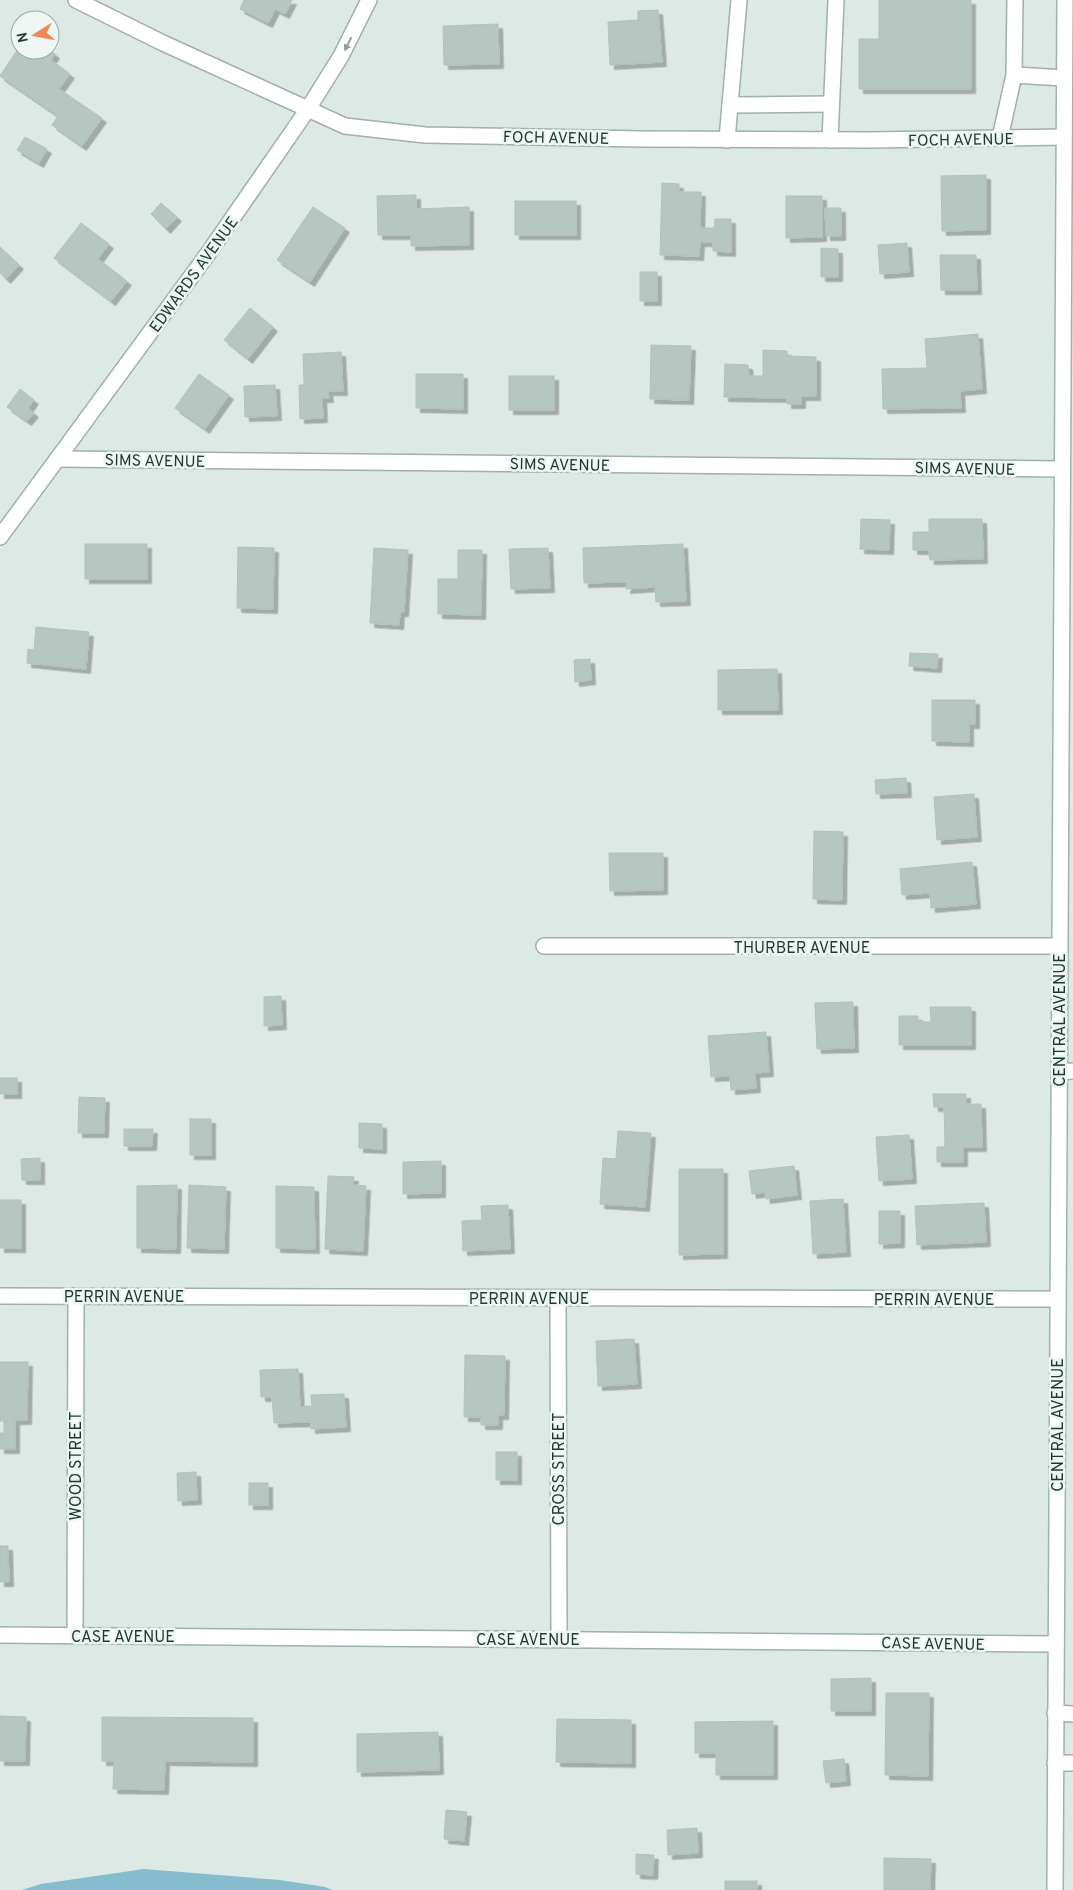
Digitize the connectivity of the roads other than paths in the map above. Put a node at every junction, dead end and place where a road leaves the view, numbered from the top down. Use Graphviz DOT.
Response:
graph roads {
  1 [pos="76,0"];
  2 [pos="369,0"];
  3 [pos="739,0"];
  4 [pos="836,0"];
  5 [pos="1014,0"];
  6 [pos="1065,0"];
  7 [pos="1014,75"];
  8 [pos="1064,78"];
  9 [pos="831,104"];
  10 [pos="730,105"];
  11 [pos="308,109"];
  12 [pos="1064,137"];
  13 [pos="1000,138"];
  14 [pos="727,140"];
  15 [pos="830,140"];
  16 [pos="57,459"];
  17 [pos="1062,469"];
  18 [pos="0,537"];
  19 [pos="1067,697"];
  20 [pos="544,946"];
  21 [pos="1059,946"];
  22 [pos="1066,1072"];
  23 [pos="0,1296"];
  24 [pos="76,1296"];
  25 [pos="558,1298"];
  26 [pos="1058,1299"];
  27 [pos="0,1635"];
  28 [pos="75,1635"];
  29 [pos="559,1639"];
  30 [pos="1056,1644"];
  31 [pos="1055,1714"];
  32 [pos="1073,1714"];
  33 [pos="1055,1763"];
  34 [pos="1073,1763"];
  35 [pos="1054,1890"];
  1 -- 11 [label="street, FOCH AVENUE"];
  2 -- 11 [label="street, EDWARDS AVENUE, one-way"];
  3 -- 10 [label="street"];
  4 -- 9 [label="street"];
  5 -- 7 [label="street"];
  6 -- 8 [label="street, CENTRAL AVENUE"];
  7 -- 8 [label="street"];
  7 -- 13 [label="street"];
  8 -- 12 [label="street, CENTRAL AVENUE"];
  9 -- 10 [label="street"];
  9 -- 15 [label="street"];
  10 -- 14 [label="street"];
  11 -- 14 [label="street, FOCH AVENUE"];
  11 -- 16 [label="street, EDWARDS AVENUE"];
  12 -- 13 [label="street, FOCH AVENUE"];
  12 -- 17 [label="street, CENTRAL AVENUE"];
  13 -- 15 [label="street, FOCH AVENUE"];
  14 -- 15 [label="street, FOCH AVENUE"];
  16 -- 17 [label="street, SIMS AVENUE"];
  16 -- 18 [label="street, EDWARDS AVENUE"];
  17 -- 19 [label="street, CENTRAL AVENUE"];
  19 -- 21 [label="street, CENTRAL AVENUE"];
  20 -- 21 [label="street, THURBER AVENUE"];
  21 -- 22 [label="street, CENTRAL AVENUE"];
  22 -- 26 [label="street, CENTRAL AVENUE"];
  23 -- 24 [label="street, PERRIN AVENUE"];
  24 -- 25 [label="street, PERRIN AVENUE"];
  24 -- 28 [label="street, WOOD STREET"];
  25 -- 26 [label="street, PERRIN AVENUE"];
  25 -- 29 [label="street, CROSS STREET"];
  26 -- 30 [label="street, CENTRAL AVENUE"];
  27 -- 28 [label="street, CASE AVENUE"];
  28 -- 29 [label="street, CASE AVENUE"];
  29 -- 30 [label="street, CASE AVENUE"];
  30 -- 31 [label="street, CENTRAL AVENUE"];
  31 -- 32 [label="street"];
  31 -- 33 [label="street, CENTRAL AVENUE"];
  33 -- 34 [label="street"];
  33 -- 35 [label="street, CENTRAL AVENUE"];
}
